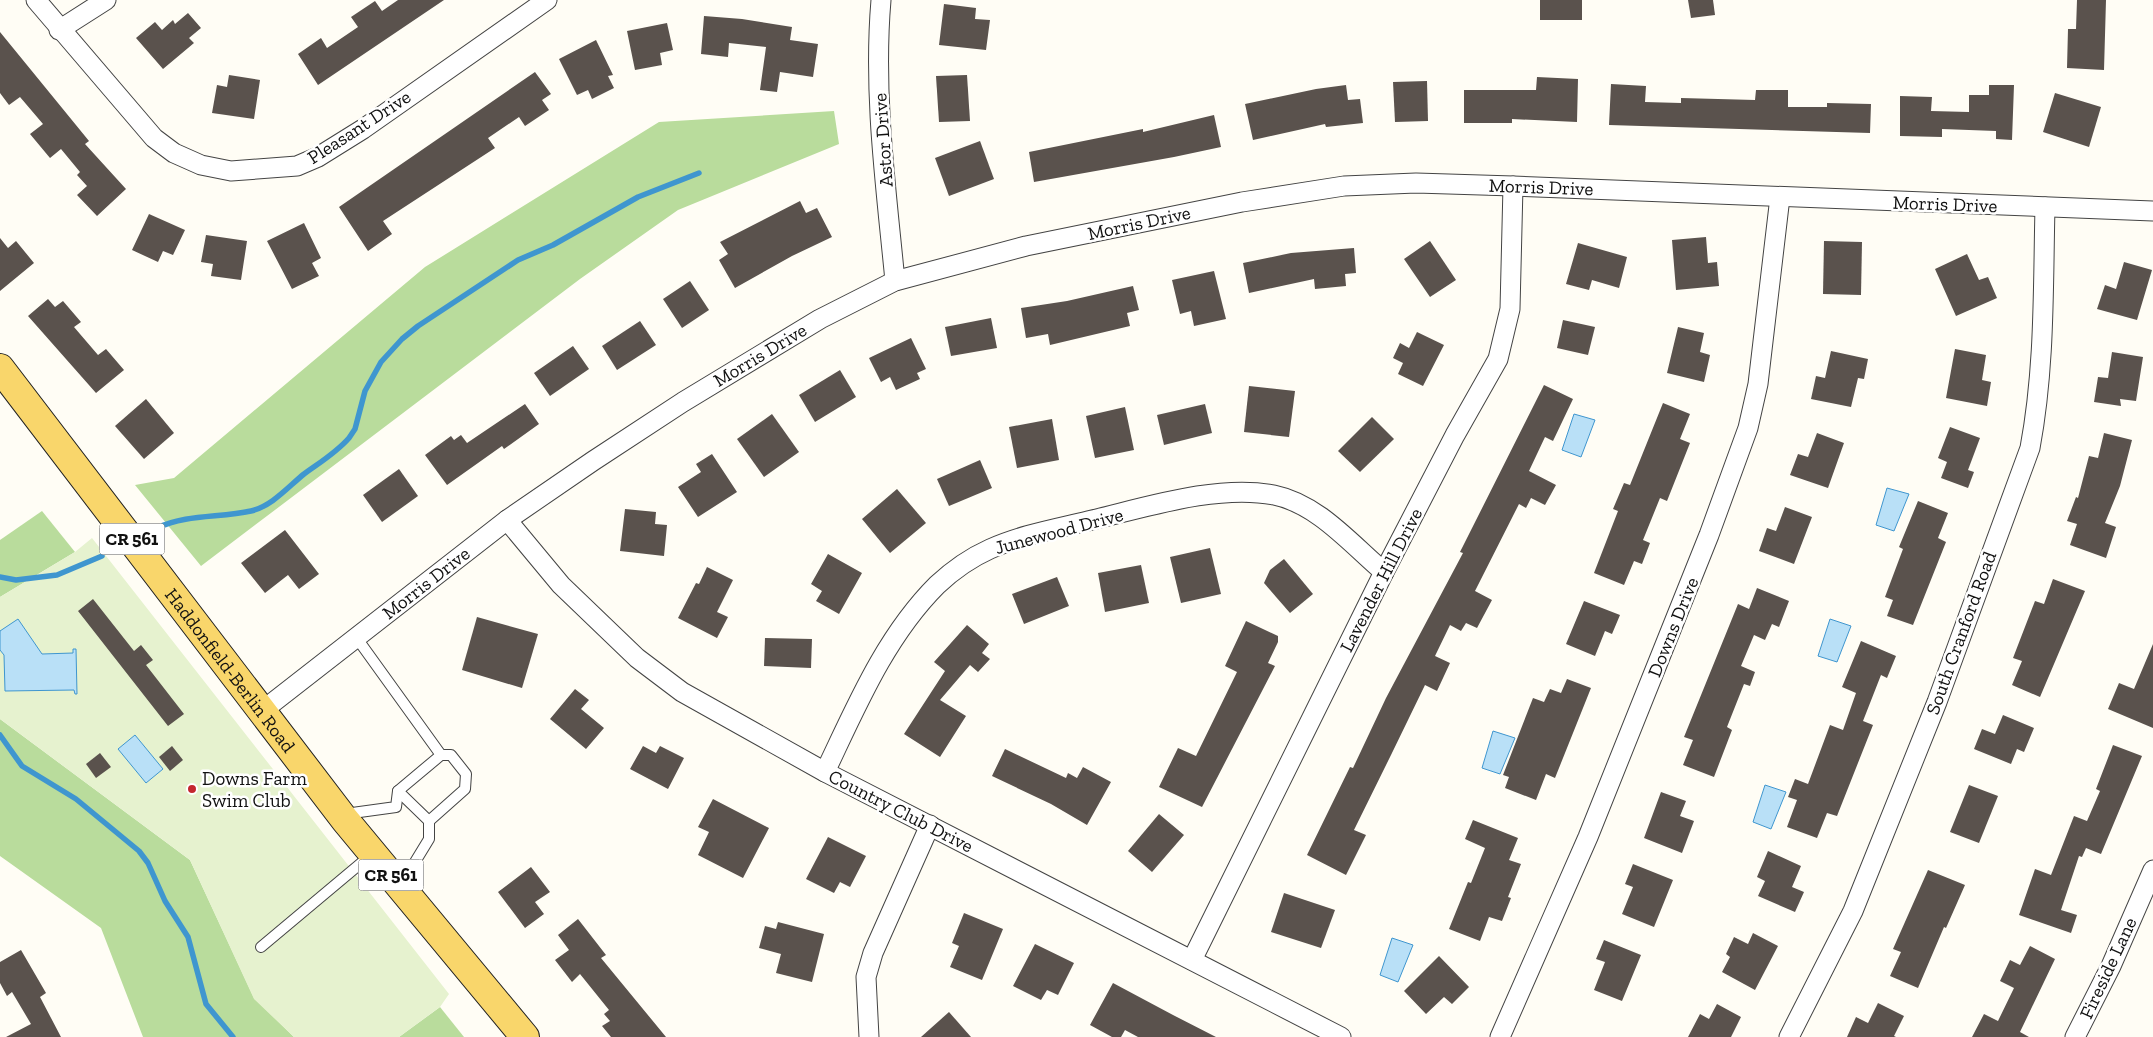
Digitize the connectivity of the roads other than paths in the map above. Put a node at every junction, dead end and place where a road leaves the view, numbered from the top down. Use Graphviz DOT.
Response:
graph roads {
  1 [pos="36,0"];
  2 [pos="106,0"];
  3 [pos="546,0"];
  4 [pos="881,0"];
  5 [pos="59,30"];
  6 [pos="1513,186"];
  7 [pos="1780,198"];
  8 [pos="2045,207"];
  9 [pos="2153,211"];
  10 [pos="895,281"];
  11 [pos="0,368"];
  12 [pos="507,520"];
  13 [pos="1384,572"];
  14 [pos="356,637"];
  15 [pos="262,711"];
  16 [pos="440,755"];
  17 [pos="825,772"];
  18 [pos="398,791"];
  19 [pos="341,815"];
  20 [pos="429,821"];
  21 [pos="930,825"];
  22 [pos="373,854"];
  23 [pos="2153,870"];
  24 [pos="400,886"];
  25 [pos="261,947"];
  26 [pos="1192,960"];
  27 [pos="525,1037"];
  28 [pos="869,1037"];
  29 [pos="1341,1037"];
  30 [pos="1500,1037"];
  31 [pos="1789,1037"];
  32 [pos="2075,1037"];
  1 -- 5 [label="street, Pleasant Drive"];
  2 -- 5 [label="street"];
  3 -- 5 [label="street, Pleasant Drive"];
  4 -- 10 [label="street, Astor Drive"];
  6 -- 7 [label="street, Morris Drive"];
  6 -- 10 [label="street, Morris Drive"];
  6 -- 13 [label="street, Lavender Hill Drive"];
  7 -- 8 [label="street, Morris Drive"];
  7 -- 30 [label="street, Downs Drive"];
  8 -- 9 [label="street, Morris Drive"];
  8 -- 31 [label="street, South Cranford Road"];
  10 -- 12 [label="street, Morris Drive"];
  11 -- 15 [label="main road, Haddonfield-Berlin Road / CR 561"];
  12 -- 14 [label="street, Morris Drive"];
  12 -- 17 [label="street, Country Club Drive"];
  13 -- 17 [label="street, Junewood Drive"];
  13 -- 26 [label="street, Lavender Hill Drive"];
  14 -- 15 [label="street, Morris Drive"];
  14 -- 16 [label="lane"];
  15 -- 19 [label="main road, Haddonfield-Berlin Road / CR 561"];
  16 -- 18 [label="lane"];
  16 -- 20 [label="lane"];
  17 -- 21 [label="street, Country Club Drive"];
  18 -- 19 [label="lane"];
  18 -- 20 [label="lane"];
  19 -- 22 [label="main road, Haddonfield-Berlin Road / CR 561"];
  20 -- 24 [label="lane"];
  21 -- 26 [label="street, Country Club Drive"];
  21 -- 28 [label="street"];
  22 -- 24 [label="main road, Haddonfield-Berlin Road / CR 561"];
  22 -- 25 [label="lane"];
  23 -- 32 [label="street, Fireside Lane"];
  24 -- 27 [label="main road, Haddonfield-Berlin Road / CR 561"];
  26 -- 29 [label="street, Country Club Drive"];
}
